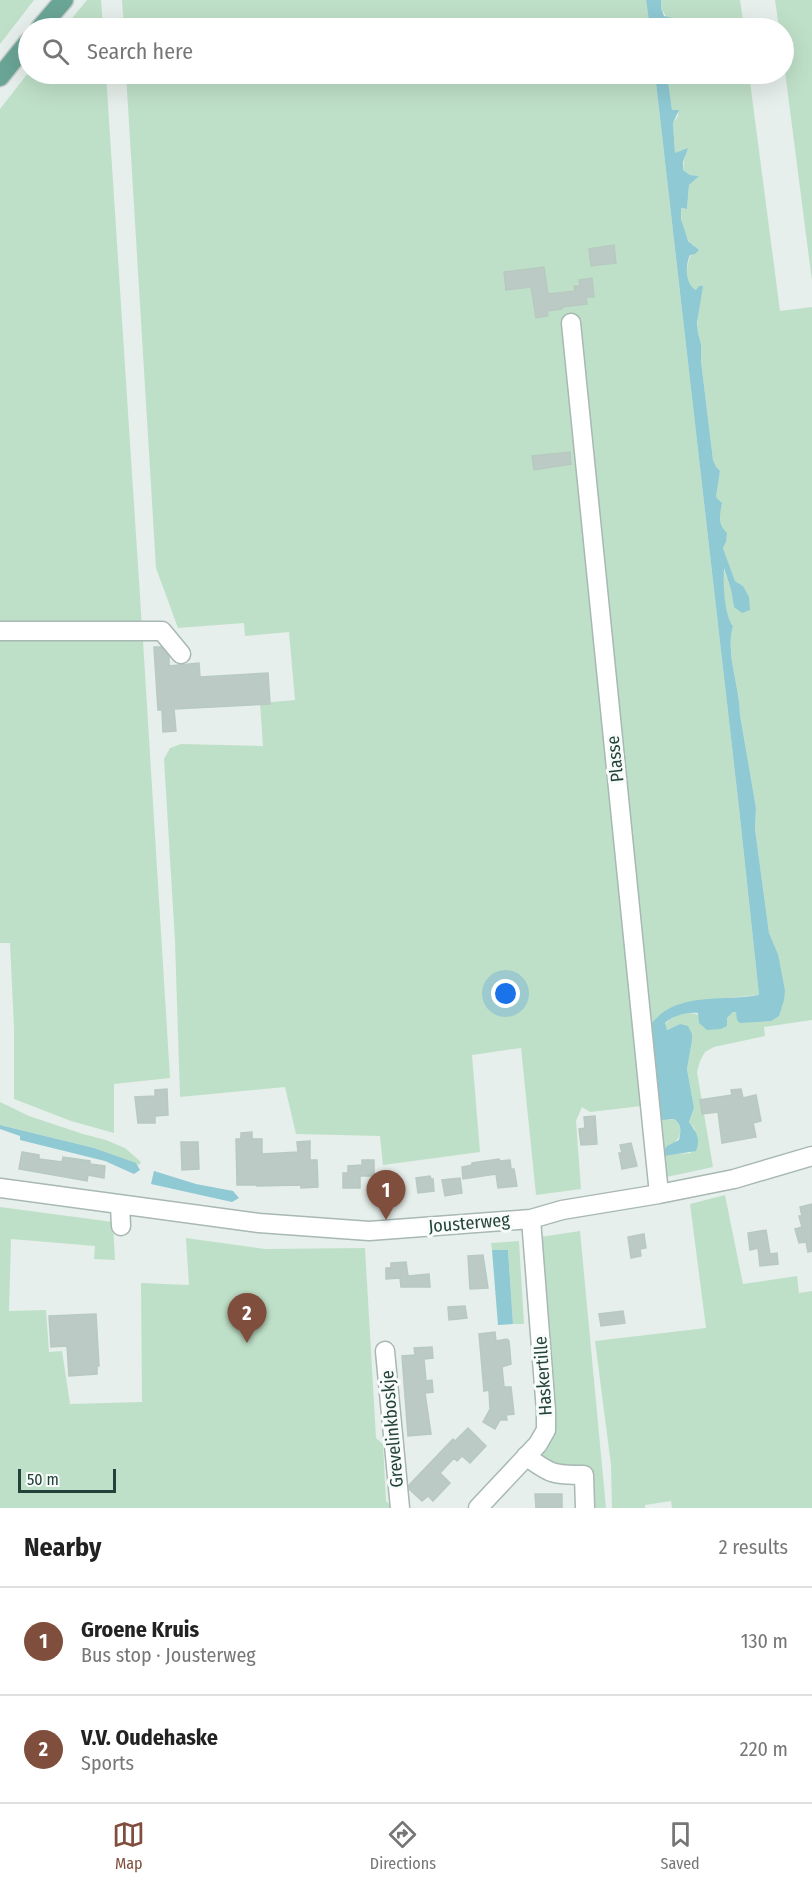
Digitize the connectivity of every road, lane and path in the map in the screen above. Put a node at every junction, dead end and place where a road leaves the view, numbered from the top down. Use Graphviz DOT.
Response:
graph roads {
  1 [pos="64,0"];
  2 [pos="49,18"];
  3 [pos="18,54"];
  4 [pos="0,77"];
  5 [pos="571,323"];
  6 [pos="0,632"];
  7 [pos="181,654"];
  8 [pos="812,1156"];
  9 [pos="0,1188"];
  10 [pos="659,1194"];
  11 [pos="120,1206"];
  12 [pos="531,1219"];
  13 [pos="121,1226"];
  14 [pos="385,1351"];
  15 [pos="526,1456"];
  16 [pos="400,1508"];
  17 [pos="478,1508"];
  18 [pos="585,1508"];
  1 -- 2 [label="main road"];
  3 -- 4 [label="main road"];
  5 -- 10 [label="street, Plasse"];
  6 -- 7 [label="street"];
  8 -- 10 [label="street, Jousterweg"];
  9 -- 11 [label="street, Jousterweg"];
  10 -- 12 [label="street, Jousterweg"];
  11 -- 12 [label="street, Jousterweg"];
  11 -- 13 [label="street"];
  12 -- 15 [label="street, Haskertille"];
  14 -- 16 [label="street, Grevelinkboskje"];
  15 -- 17 [label="street, Haskertille"];
  15 -- 18 [label="street"];
}
